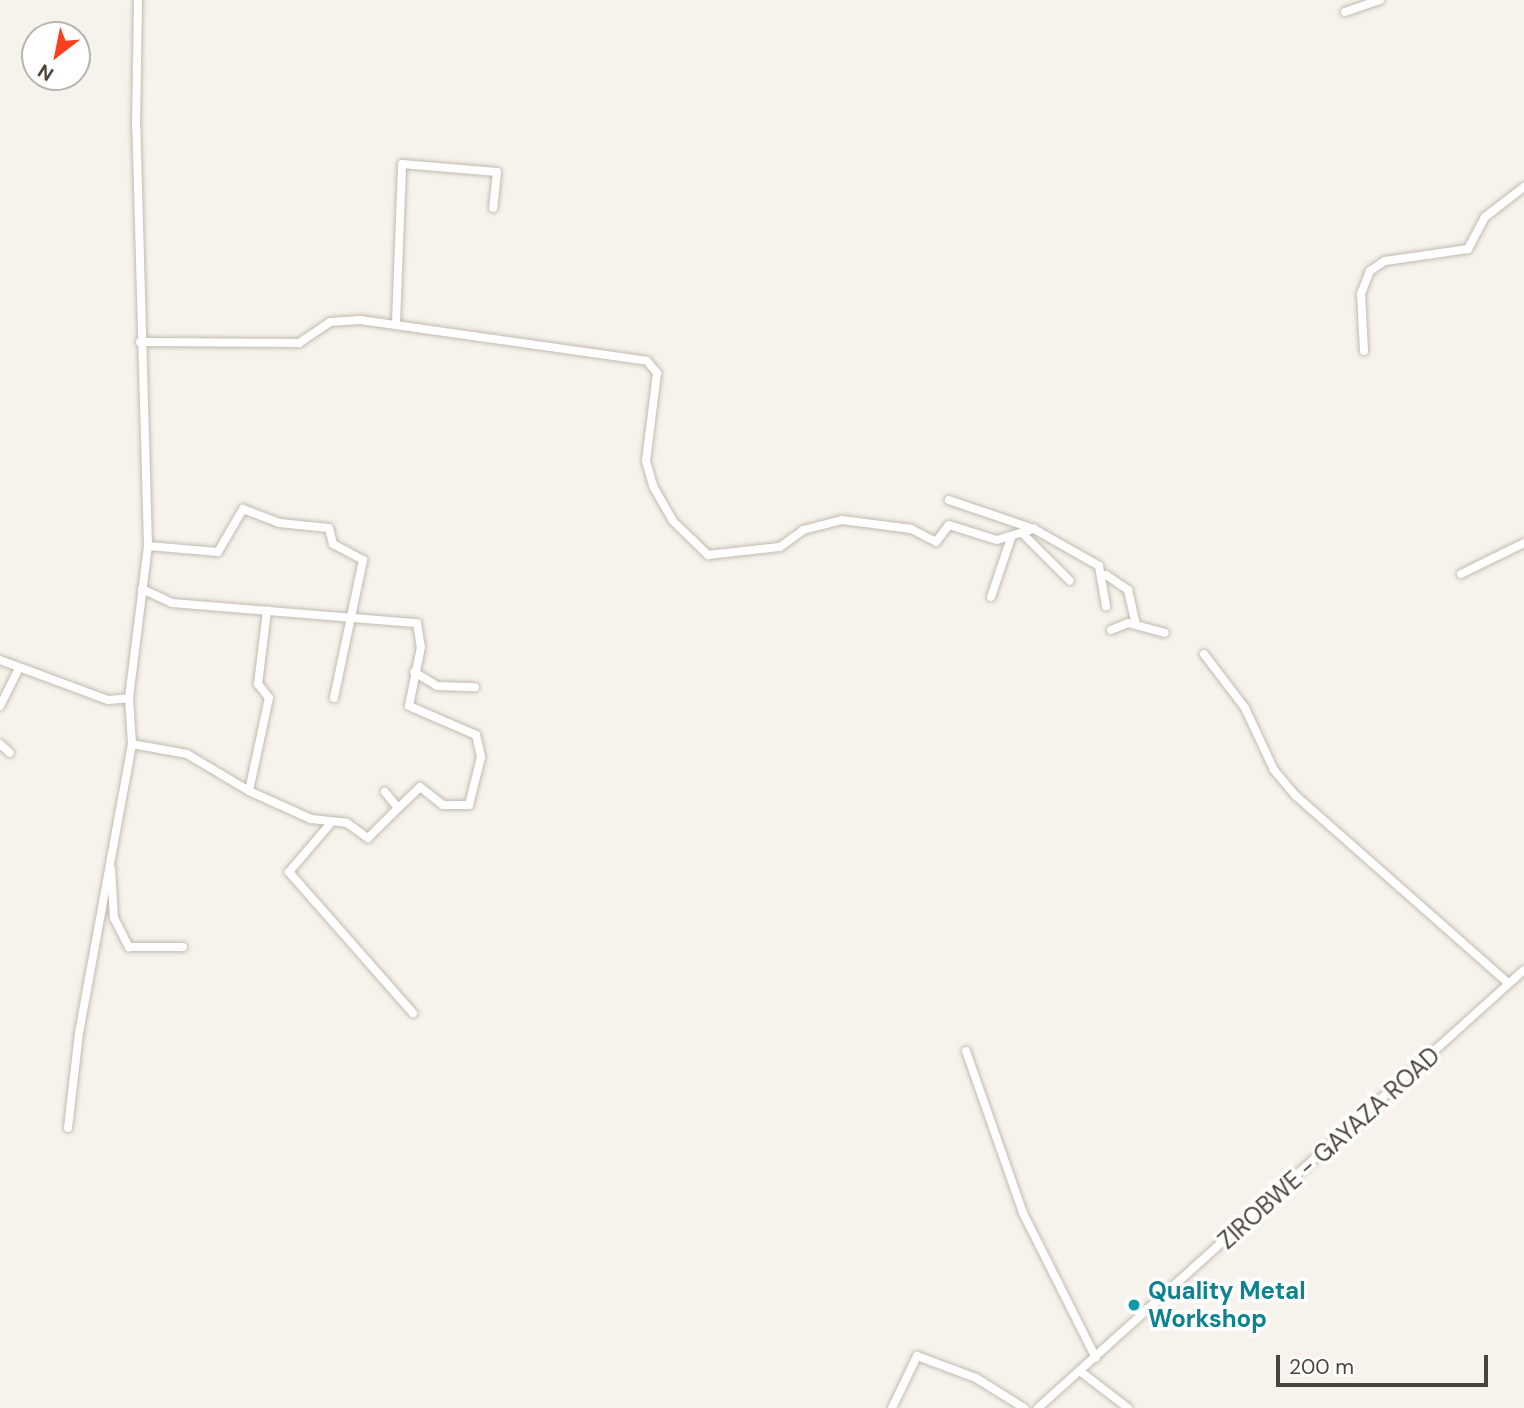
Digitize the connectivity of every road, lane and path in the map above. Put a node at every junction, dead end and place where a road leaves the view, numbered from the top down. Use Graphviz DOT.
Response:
graph roads {
  1 [pos="138,0"];
  2 [pos="1380,0"];
  3 [pos="1345,12"];
  4 [pos="1524,187"];
  5 [pos="493,208"];
  6 [pos="396,323"];
  7 [pos="140,342"];
  8 [pos="1364,351"];
  9 [pos="948,500"];
  10 [pos="1034,529"];
  11 [pos="1024,534"];
  12 [pos="1011,538"];
  13 [pos="1524,542"];
  14 [pos="148,546"];
  15 [pos="1461,574"];
  16 [pos="1106,575"];
  17 [pos="1070,581"];
  18 [pos="142,589"];
  19 [pos="991,597"];
  20 [pos="1106,606"];
  21 [pos="267,611"];
  22 [pos="346,618"];
  23 [pos="1136,624"];
  24 [pos="1111,630"];
  25 [pos="1165,633"];
  26 [pos="1204,654"];
  27 [pos="0,660"];
  28 [pos="19,668"];
  29 [pos="414,672"];
  30 [pos="475,687"];
  31 [pos="129,698"];
  32 [pos="334,698"];
  33 [pos="0,706"];
  34 [pos="0,744"];
  35 [pos="132,744"];
  36 [pos="10,753"];
  37 [pos="249,791"];
  38 [pos="385,792"];
  39 [pos="398,808"];
  40 [pos="330,824"];
  41 [pos="111,865"];
  42 [pos="183,947"];
  43 [pos="1524,970"];
  44 [pos="1508,983"];
  45 [pos="413,1013"];
  46 [pos="966,1051"];
  47 [pos="68,1128"];
  48 [pos="1096,1358"];
  49 [pos="1081,1372"];
  50 [pos="892,1408"];
  51 [pos="1024,1408"];
  52 [pos="1038,1408"];
  53 [pos="1128,1408"];
  1 -- 7 [label="street"];
  2 -- 3 [label="street"];
  4 -- 8 [label="street"];
  5 -- 6 [label="street"];
  6 -- 7 [label="street"];
  6 -- 12 [label="street"];
  7 -- 14 [label="street"];
  9 -- 10 [label="street"];
  10 -- 11 [label="street"];
  10 -- 16 [label="street"];
  11 -- 12 [label="street"];
  11 -- 17 [label="street"];
  12 -- 19 [label="street"];
  13 -- 15 [label="street"];
  14 -- 18 [label="street"];
  14 -- 22 [label="street"];
  16 -- 20 [label="street"];
  16 -- 23 [label="street"];
  18 -- 21 [label="street"];
  18 -- 31 [label="street"];
  21 -- 22 [label="street"];
  21 -- 37 [label="street"];
  22 -- 29 [label="street"];
  22 -- 32 [label="street"];
  23 -- 24 [label="street"];
  23 -- 25 [label="street"];
  26 -- 44 [label="street"];
  27 -- 28 [label="street"];
  28 -- 31 [label="street"];
  28 -- 33 [label="street"];
  29 -- 30 [label="street"];
  29 -- 39 [label="street"];
  31 -- 35 [label="street"];
  34 -- 36 [label="street"];
  35 -- 37 [label="street"];
  35 -- 41 [label="street"];
  37 -- 40 [label="street"];
  38 -- 39 [label="street"];
  39 -- 40 [label="street"];
  40 -- 45 [label="street"];
  41 -- 42 [label="street"];
  41 -- 47 [label="street"];
  43 -- 44 [label="street, ZIROBWE - GAYAZA ROAD"];
  44 -- 48 [label="street, ZIROBWE - GAYAZA ROAD"];
  46 -- 48 [label="street"];
  48 -- 49 [label="street, ZIROBWE - GAYAZA ROAD"];
  49 -- 52 [label="street, ZIROBWE - GAYAZA ROAD"];
  49 -- 53 [label="street"];
  50 -- 51 [label="street"];
}
